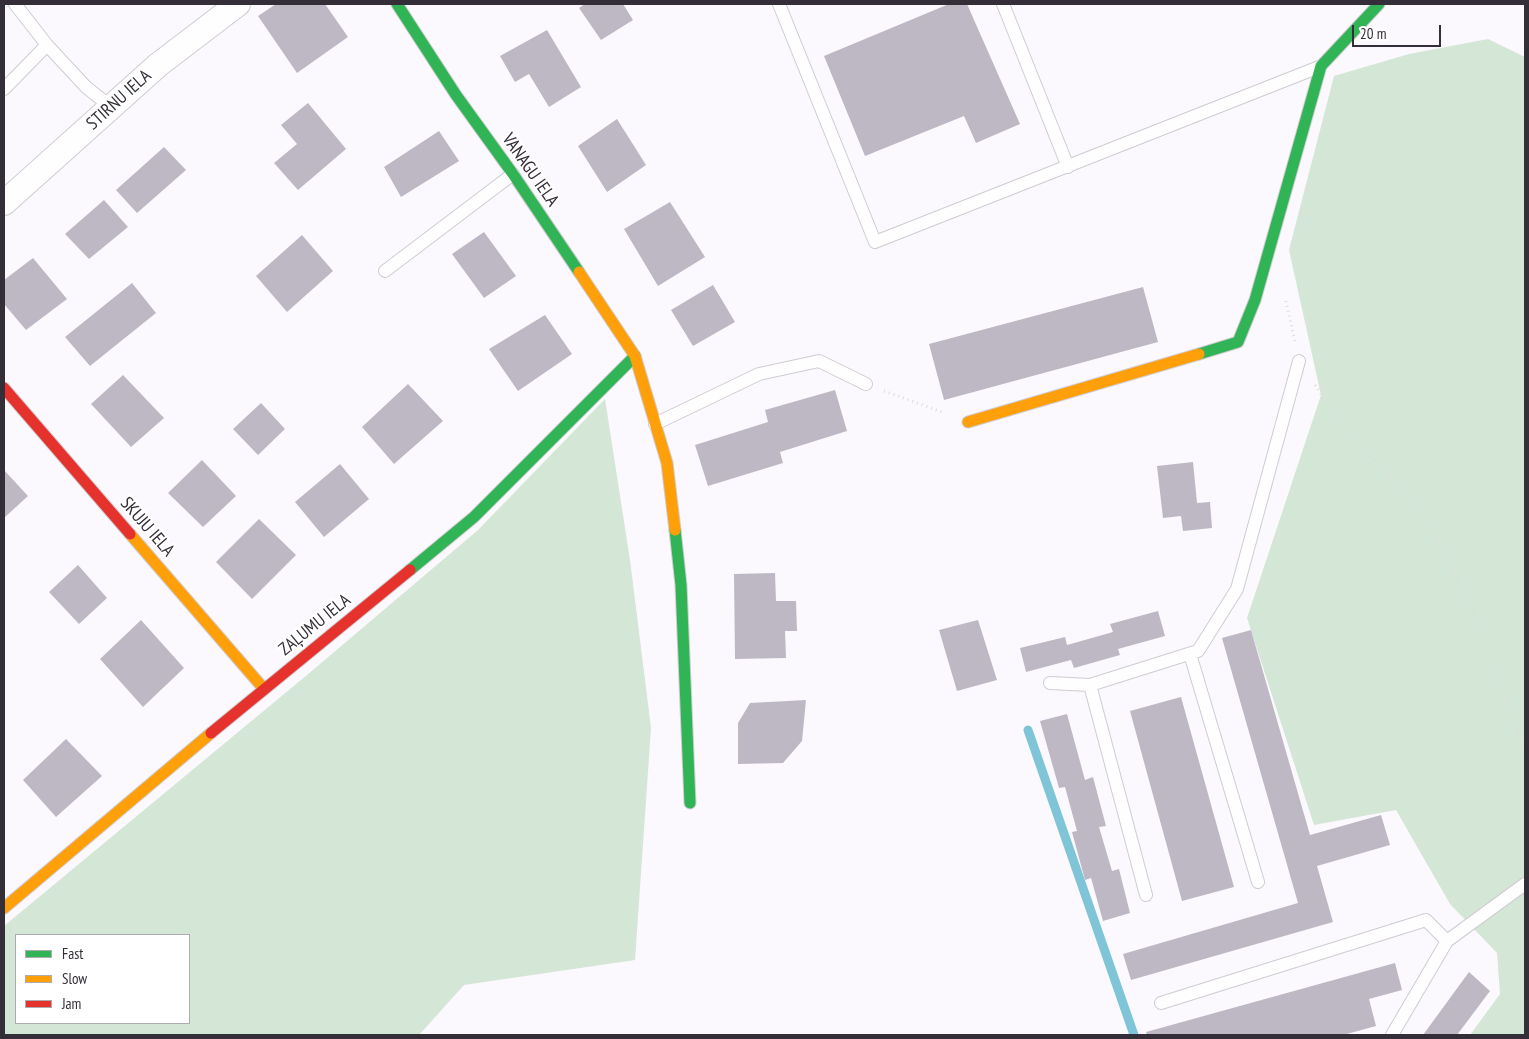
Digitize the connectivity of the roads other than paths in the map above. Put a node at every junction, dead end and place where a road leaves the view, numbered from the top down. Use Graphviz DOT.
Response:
graph roads {
  1 [pos="15,4"];
  2 [pos="238,4"];
  3 [pos="397,4"];
  4 [pos="779,4"];
  5 [pos="1003,4"];
  6 [pos="1379,4"];
  7 [pos="47,45"];
  8 [pos="1322,66"];
  9 [pos="4,89"];
  10 [pos="112,107"];
  11 [pos="1068,167"];
  12 [pos="513,174"];
  13 [pos="4,203"];
  14 [pos="385,272"];
  15 [pos="635,356"];
  16 [pos="1299,361"];
  17 [pos="866,384"];
  18 [pos="4,388"];
  19 [pos="968,422"];
  20 [pos="655,424"];
  21 [pos="1190,654"];
  22 [pos="1050,683"];
  23 [pos="1090,685"];
  24 [pos="264,689"];
  25 [pos="690,803"];
  26 [pos="1258,882"];
  27 [pos="1525,884"];
  28 [pos="1146,895"];
  29 [pos="4,908"];
  30 [pos="1447,941"];
  31 [pos="1161,1003"];
  32 [pos="1392,1035"];
  1 -- 7 [label="lane"];
  2 -- 10 [label="street, STIRNU IELA"];
  3 -- 12 [label="street, VANAGU IELA"];
  4 -- 11 [label="lane"];
  5 -- 11 [label="lane"];
  6 -- 8 [label="street"];
  7 -- 9 [label="lane"];
  7 -- 10 [label="lane"];
  8 -- 11 [label="lane"];
  8 -- 19 [label="street"];
  10 -- 13 [label="street, STIRNU IELA"];
  12 -- 14 [label="lane"];
  12 -- 15 [label="street, VANAGU IELA"];
  15 -- 20 [label="street, VANAGU IELA"];
  15 -- 24 [label="street, ZAĻUMU IELA"];
  16 -- 21 [label="lane"];
  17 -- 20 [label="lane"];
  18 -- 24 [label="street, SKUJU IELA"];
  20 -- 25 [label="street, VANAGU IELA"];
  21 -- 23 [label="lane"];
  21 -- 26 [label="lane"];
  22 -- 23 [label="lane"];
  23 -- 28 [label="lane"];
  24 -- 29 [label="street, ZAĻUMU IELA"];
  27 -- 30 [label="lane"];
  30 -- 31 [label="lane"];
  30 -- 32 [label="lane"];
}
